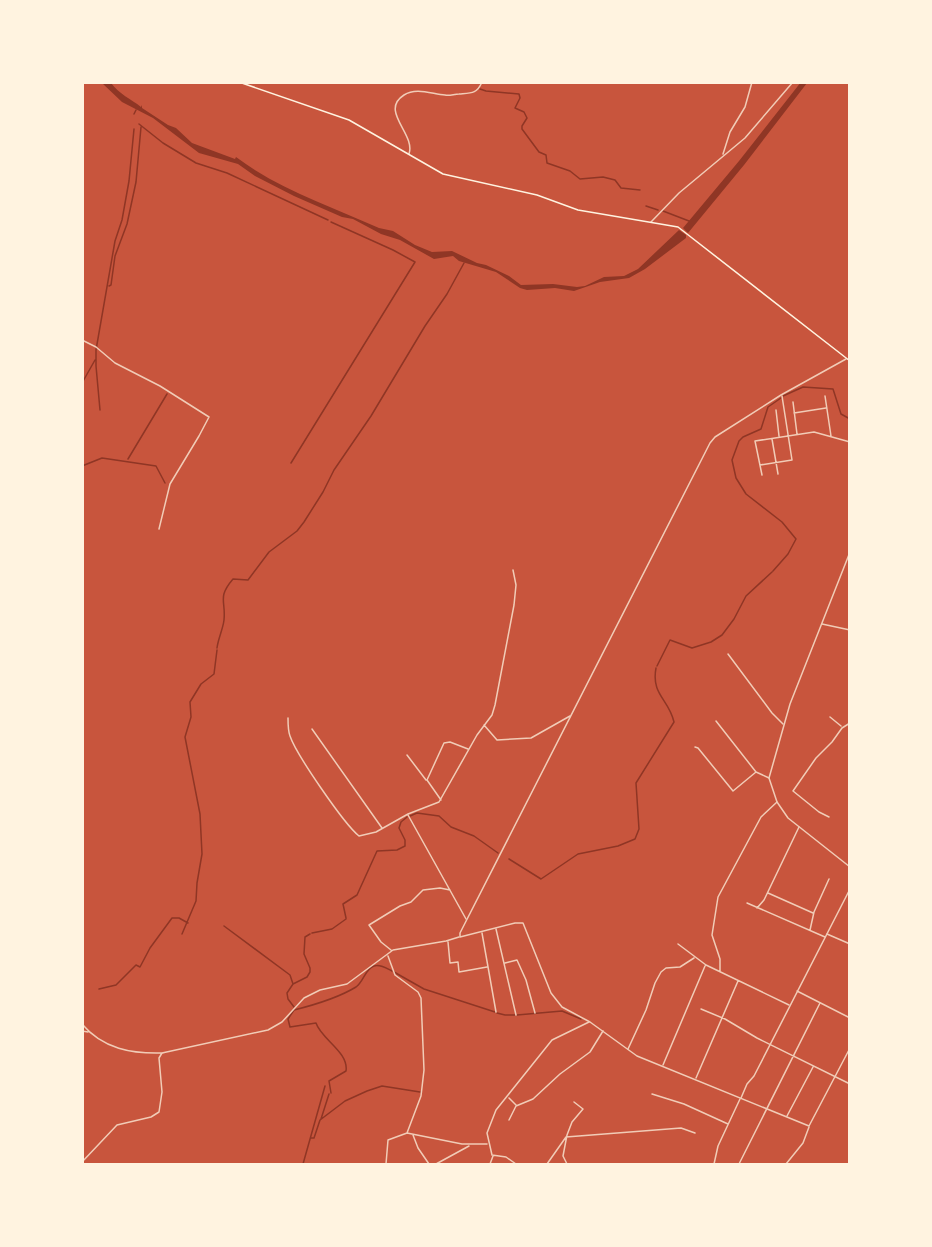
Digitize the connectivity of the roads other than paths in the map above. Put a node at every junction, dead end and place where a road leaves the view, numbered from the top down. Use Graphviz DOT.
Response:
graph roads {
  1 [pos="239,82"];
  2 [pos="482,82"];
  3 [pos="752,82"];
  4 [pos="793,82"];
  5 [pos="409,154"];
  6 [pos="723,155"];
  7 [pos="651,222"];
  8 [pos="82,340"];
  9 [pos="848,360"];
  10 [pos="781,395"];
  11 [pos="825,396"];
  12 [pos="793,402"];
  13 [pos="827,408"];
  14 [pos="776,410"];
  15 [pos="794,413"];
  16 [pos="797,434"];
  17 [pos="789,435"];
  18 [pos="780,436"];
  19 [pos="831,437"];
  20 [pos="772,438"];
  21 [pos="849,442"];
  22 [pos="776,463"];
  23 [pos="760,465"];
  24 [pos="778,474"];
  25 [pos="762,475"];
  26 [pos="159,529"];
  27 [pos="849,552"];
  28 [pos="513,570"];
  29 [pos="822,624"];
  30 [pos="849,630"];
  31 [pos="728,654"];
  32 [pos="571,716"];
  33 [pos="830,717"];
  34 [pos="288,718"];
  35 [pos="716,721"];
  36 [pos="849,723"];
  37 [pos="783,724"];
  38 [pos="484,725"];
  39 [pos="842,728"];
  40 [pos="312,729"];
  41 [pos="695,747"];
  42 [pos="469,750"];
  43 [pos="406,755"];
  44 [pos="756,772"];
  45 [pos="769,778"];
  46 [pos="427,780"];
  47 [pos="441,800"];
  48 [pos="777,802"];
  49 [pos="408,814"];
  50 [pos="829,817"];
  51 [pos="799,827"];
  52 [pos="382,829"];
  53 [pos="849,867"];
  54 [pos="829,879"];
  55 [pos="849,889"];
  56 [pos="450,890"];
  57 [pos="768,893"];
  58 [pos="747,903"];
  59 [pos="757,908"];
  60 [pos="813,913"];
  61 [pos="466,919"];
  62 [pos="495,928"];
  63 [pos="810,931"];
  64 [pos="482,932"];
  65 [pos="826,934"];
  66 [pos="460,937"];
  67 [pos="825,937"];
  68 [pos="448,941"];
  69 [pos="678,944"];
  70 [pos="849,944"];
  71 [pos="392,951"];
  72 [pos="388,955"];
  73 [pos="694,957"];
  74 [pos="505,963"];
  75 [pos="706,965"];
  76 [pos="488,967"];
  77 [pos="720,971"];
  78 [pos="739,980"];
  79 [pos="797,990"];
  80 [pos="820,1003"];
  81 [pos="789,1005"];
  82 [pos="701,1009"];
  83 [pos="496,1011"];
  84 [pos="535,1013"];
  85 [pos="516,1015"];
  86 [pos="722,1018"];
  87 [pos="849,1018"];
  88 [pos="590,1022"];
  89 [pos="82,1024"];
  90 [pos="82,1031"];
  91 [pos="603,1031"];
  92 [pos="89,1032"];
  93 [pos="770,1044"];
  94 [pos="849,1048"];
  95 [pos="628,1049"];
  96 [pos="164,1053"];
  97 [pos="793,1056"];
  98 [pos="663,1065"];
  99 [pos="814,1066"];
  100 [pos="834,1077"];
  101 [pos="696,1080"];
  102 [pos="849,1084"];
  103 [pos="652,1094"];
  104 [pos="507,1097"];
  105 [pos="741,1098"];
  106 [pos="574,1102"];
  107 [pos="516,1106"];
  108 [pos="767,1108"];
  109 [pos="787,1116"];
  110 [pos="509,1120"];
  111 [pos="728,1124"];
  112 [pos="809,1126"];
  113 [pos="407,1133"];
  114 [pos="695,1133"];
  115 [pos="413,1135"];
  116 [pos="566,1137"];
  117 [pos="488,1144"];
  118 [pos="470,1145"];
  119 [pos="493,1156"];
  120 [pos="82,1162"];
  121 [pos="386,1164"];
  122 [pos="429,1164"];
  123 [pos="436,1164"];
  124 [pos="490,1164"];
  125 [pos="516,1164"];
  126 [pos="547,1164"];
  127 [pos="567,1164"];
  128 [pos="714,1164"];
  129 [pos="739,1164"];
  130 [pos="786,1164"];
  1 -- 5 [label="main road"];
  2 -- 5 [label="street"];
  3 -- 6 [label="street"];
  4 -- 6 [label="street"];
  5 -- 7 [label="main road"];
  6 -- 7 [label="street"];
  7 -- 9 [label="main road"];
  8 -- 26 [label="street"];
  9 -- 10 [label="street"];
  10 -- 17 [label="street"];
  10 -- 32 [label="street"];
  11 -- 13 [label="street"];
  12 -- 15 [label="street"];
  13 -- 15 [label="street"];
  13 -- 19 [label="street"];
  14 -- 18 [label="street"];
  15 -- 16 [label="street"];
  16 -- 17 [label="street"];
  16 -- 19 [label="street"];
  17 -- 18 [label="street"];
  17 -- 22 [label="street"];
  18 -- 20 [label="street"];
  19 -- 21 [label="street"];
  20 -- 22 [label="street"];
  20 -- 23 [label="street"];
  22 -- 23 [label="street"];
  22 -- 24 [label="street"];
  23 -- 25 [label="street"];
  27 -- 29 [label="street"];
  28 -- 38 [label="street"];
  29 -- 30 [label="street"];
  29 -- 37 [label="street"];
  31 -- 37 [label="street"];
  32 -- 38 [label="street"];
  32 -- 61 [label="street"];
  33 -- 39 [label="street"];
  34 -- 52 [label="street"];
  35 -- 44 [label="street"];
  36 -- 39 [label="street"];
  37 -- 45 [label="street"];
  38 -- 42 [label="street"];
  39 -- 50 [label="street"];
  40 -- 52 [label="street"];
  41 -- 44 [label="street"];
  42 -- 46 [label="street"];
  42 -- 47 [label="street"];
  43 -- 46 [label="street"];
  44 -- 45 [label="street"];
  45 -- 48 [label="street"];
  46 -- 47 [label="street"];
  47 -- 49 [label="street"];
  48 -- 51 [label="street"];
  48 -- 77 [label="street"];
  49 -- 52 [label="street"];
  49 -- 56 [label="street"];
  51 -- 53 [label="street"];
  51 -- 57 [label="street"];
  54 -- 60 [label="street"];
  55 -- 65 [label="street"];
  56 -- 61 [label="street"];
  56 -- 71 [label="street"];
  57 -- 59 [label="street"];
  57 -- 60 [label="street"];
  58 -- 59 [label="street"];
  59 -- 63 [label="street"];
  60 -- 63 [label="street"];
  61 -- 66 [label="street"];
  62 -- 64 [label="street"];
  62 -- 74 [label="street"];
  62 -- 88 [label="street"];
  63 -- 67 [label="street"];
  64 -- 66 [label="street"];
  64 -- 76 [label="street"];
  65 -- 67 [label="street"];
  65 -- 70 [label="street"];
  66 -- 68 [label="street"];
  67 -- 79 [label="street"];
  68 -- 71 [label="street"];
  68 -- 76 [label="street"];
  69 -- 73 [label="street"];
  71 -- 72 [label="street"];
  72 -- 96 [label="street"];
  72 -- 113 [label="street"];
  73 -- 75 [label="street"];
  73 -- 95 [label="street"];
  74 -- 84 [label="street"];
  74 -- 85 [label="street"];
  75 -- 77 [label="street"];
  75 -- 98 [label="street"];
  76 -- 83 [label="street"];
  77 -- 78 [label="street"];
  78 -- 81 [label="street"];
  78 -- 86 [label="street"];
  79 -- 80 [label="street"];
  79 -- 81 [label="street"];
  80 -- 87 [label="street"];
  80 -- 97 [label="street"];
  81 -- 93 [label="street"];
  82 -- 86 [label="street"];
  86 -- 93 [label="street"];
  86 -- 101 [label="street"];
  88 -- 91 [label="street"];
  88 -- 104 [label="street"];
  89 -- 92 [label="street"];
  90 -- 92 [label="street"];
  91 -- 95 [label="street"];
  91 -- 107 [label="street"];
  92 -- 96 [label="street"];
  93 -- 97 [label="street"];
  93 -- 105 [label="street"];
  94 -- 100 [label="street"];
  95 -- 98 [label="street"];
  96 -- 120 [label="street"];
  97 -- 99 [label="street"];
  97 -- 108 [label="street"];
  98 -- 101 [label="street"];
  99 -- 100 [label="street"];
  99 -- 109 [label="street"];
  100 -- 102 [label="street"];
  100 -- 112 [label="street"];
  101 -- 105 [label="street"];
  103 -- 111 [label="street"];
  104 -- 107 [label="street"];
  104 -- 117 [label="street"];
  105 -- 108 [label="street"];
  105 -- 111 [label="street"];
  106 -- 116 [label="street"];
  107 -- 110 [label="street"];
  108 -- 109 [label="street"];
  108 -- 129 [label="street"];
  109 -- 112 [label="street"];
  111 -- 128 [label="street"];
  112 -- 130 [label="street"];
  113 -- 115 [label="street"];
  113 -- 121 [label="street"];
  114 -- 116 [label="street"];
  115 -- 118 [label="street"];
  115 -- 122 [label="street"];
  116 -- 126 [label="street"];
  116 -- 127 [label="street"];
  117 -- 118 [label="street"];
  117 -- 119 [label="street"];
  118 -- 123 [label="street"];
  119 -- 124 [label="street"];
  119 -- 125 [label="street"];
}
